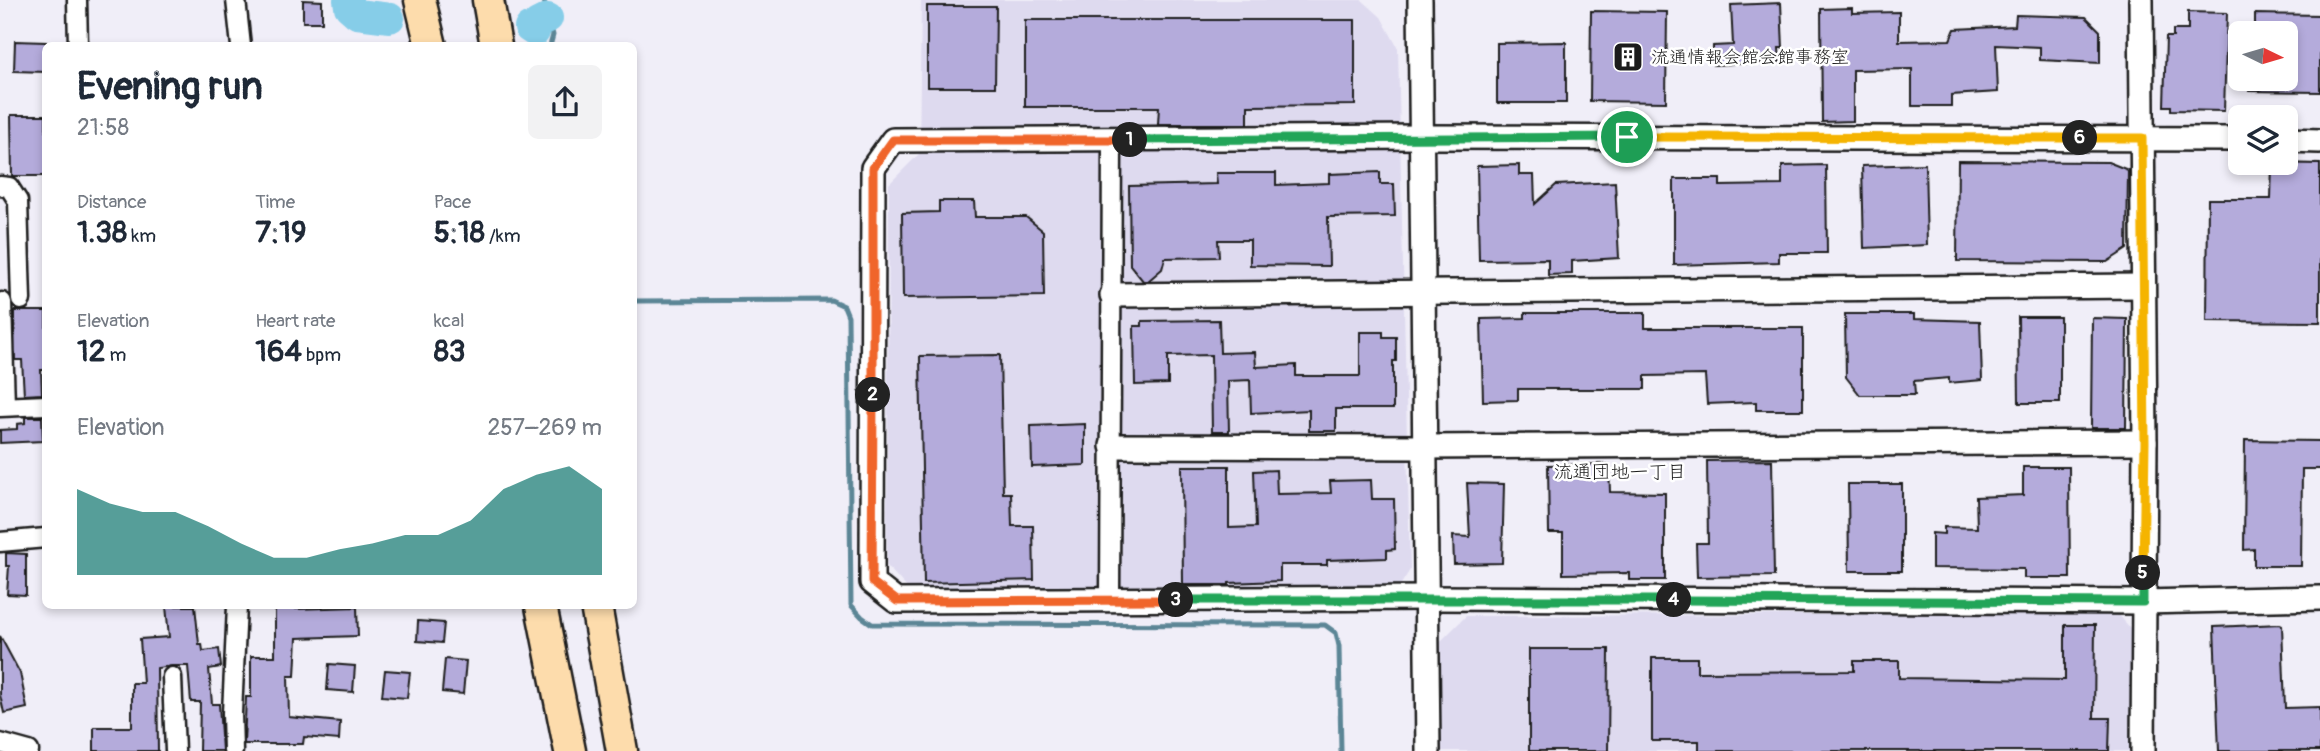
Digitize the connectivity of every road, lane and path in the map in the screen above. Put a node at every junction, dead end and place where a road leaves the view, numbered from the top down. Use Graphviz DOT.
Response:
graph roads {
  1 [pos="77,0"];
  2 [pos="236,0"];
  3 [pos="420,0"];
  4 [pos="488,0"];
  5 [pos="1420,0"];
  6 [pos="2141,0"];
  7 [pos="78,42"];
  8 [pos="241,42"];
  9 [pos="430,42"];
  10 [pos="495,42"];
  11 [pos="1421,137"];
  12 [pos="2142,138"];
  13 [pos="2228,139"];
  14 [pos="1112,140"];
  15 [pos="2298,140"];
  16 [pos="2320,141"];
  17 [pos="0,186"];
  18 [pos="2143,286"];
  19 [pos="1423,293"];
  20 [pos="1112,295"];
  21 [pos="1,302"];
  22 [pos="42,405"];
  23 [pos="2,407"];
  24 [pos="2145,442"];
  25 [pos="1112,446"];
  26 [pos="1424,447"];
  27 [pos="42,538"];
  28 [pos="0,542"];
  29 [pos="1428,598"];
  30 [pos="2320,598"];
  31 [pos="1110,600"];
  32 [pos="2143,602"];
  33 [pos="237,609"];
  34 [pos="542,609"];
  35 [pos="597,609"];
  36 [pos="172,677"];
  37 [pos="0,743"];
  38 [pos="29,751"];
  39 [pos="175,751"];
  40 [pos="233,751"];
  41 [pos="570,751"];
  42 [pos="622,751"];
  43 [pos="1429,751"];
  44 [pos="2143,751"];
  1 -- 7 [label="street"];
  2 -- 8 [label="street"];
  3 -- 9 [label="highway"];
  4 -- 10 [label="highway"];
  5 -- 11 [label="street"];
  6 -- 12 [label="street"];
  11 -- 12 [label="street"];
  11 -- 14 [label="street"];
  11 -- 19 [label="street"];
  12 -- 13 [label="street"];
  12 -- 18 [label="street"];
  14 -- 20 [label="street"];
  14 -- 31 [label="street"];
  15 -- 16 [label="street"];
  17 -- 21 [label="street"];
  18 -- 19 [label="street"];
  18 -- 24 [label="street"];
  19 -- 20 [label="street"];
  19 -- 26 [label="street"];
  20 -- 25 [label="street"];
  21 -- 23 [label="street"];
  22 -- 23 [label="street"];
  24 -- 26 [label="street"];
  24 -- 32 [label="street"];
  25 -- 26 [label="street"];
  25 -- 31 [label="street"];
  26 -- 29 [label="street"];
  27 -- 28 [label="street"];
  29 -- 31 [label="street"];
  29 -- 32 [label="street"];
  29 -- 43 [label="street"];
  30 -- 32 [label="street"];
  32 -- 44 [label="street"];
  33 -- 40 [label="street"];
  34 -- 41 [label="highway"];
  35 -- 42 [label="highway"];
  36 -- 39 [label="street"];
  37 -- 38 [label="street"];
}
